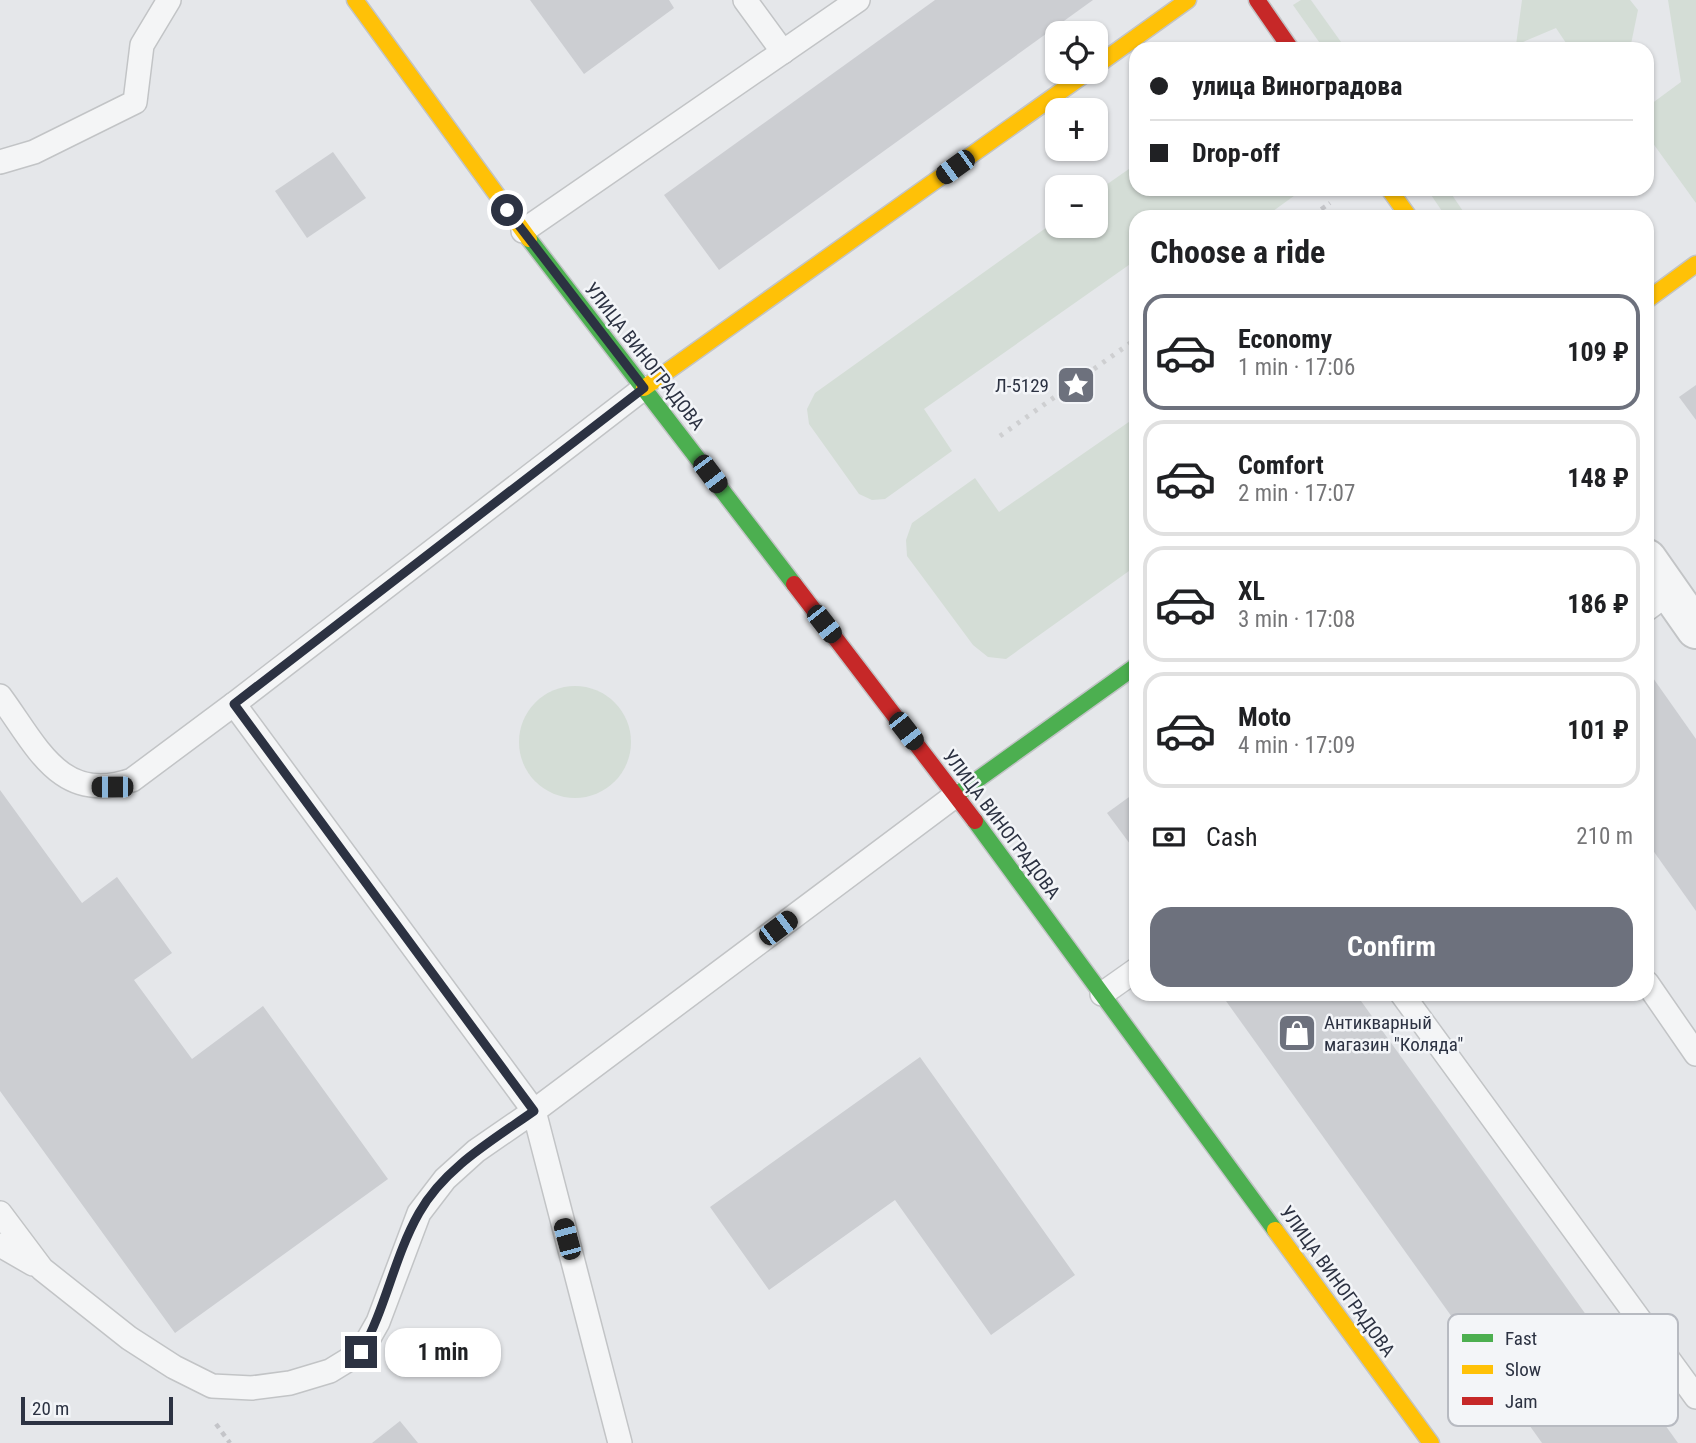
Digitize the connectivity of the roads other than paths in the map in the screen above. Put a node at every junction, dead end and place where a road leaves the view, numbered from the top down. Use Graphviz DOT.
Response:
graph roads {
  1 [pos="169,0"];
  2 [pos="355,0"];
  3 [pos="745,0"];
  4 [pos="858,0"];
  5 [pos="1188,0"];
  6 [pos="1257,0"];
  7 [pos="1129,42"];
  8 [pos="1129,42"];
  9 [pos="1287,42"];
  10 [pos="783,52"];
  11 [pos="1108,57"];
  12 [pos="1071,84"];
  13 [pos="0,162"];
  14 [pos="523,231"];
  15 [pos="1696,264"];
  16 [pos="1654,294"];
  17 [pos="644,388"];
  18 [pos="1658,600"];
  19 [pos="1696,629"];
  20 [pos="1129,671"];
  21 [pos="0,696"];
  22 [pos="234,704"];
  23 [pos="956,795"];
  24 [pos="1129,975"];
  25 [pos="1654,993"];
  26 [pos="1102,994"];
  27 [pos="1407,1001"];
  28 [pos="1696,1054"];
  29 [pos="534,1111"];
  30 [pos="0,1213"];
  31 [pos="0,1245"];
  32 [pos="42,1269"];
  33 [pos="1635,1314"];
  34 [pos="1678,1372"];
  35 [pos="1696,1397"];
  36 [pos="620,1443"];
  37 [pos="1431,1443"];
  1 -- 13 [label="lane"];
  2 -- 14 [label="street, УЛИЦА ВИНОГРАДОВА"];
  3 -- 10 [label="lane"];
  4 -- 10 [label="lane"];
  5 -- 7 [label="street"];
  6 -- 9 [label="street"];
  8 -- 11 [label="street"];
  10 -- 14 [label="lane"];
  12 -- 17 [label="street"];
  14 -- 17 [label="street, УЛИЦА ВИНОГРАДОВА"];
  15 -- 16 [label="street"];
  17 -- 22 [label="lane"];
  17 -- 23 [label="street, УЛИЦА ВИНОГРАДОВА"];
  18 -- 19 [label="street"];
  20 -- 23 [label="street"];
  21 -- 22 [label="lane"];
  22 -- 29 [label="lane"];
  23 -- 26 [label="street, УЛИЦА ВИНОГРАДОВА"];
  23 -- 29 [label="lane"];
  24 -- 26 [label="lane"];
  25 -- 28 [label="lane"];
  26 -- 37 [label="street, УЛИЦА ВИНОГРАДОВА"];
  27 -- 33 [label="lane"];
  29 -- 32 [label="lane"];
  29 -- 36 [label="lane"];
  30 -- 32 [label="lane"];
  31 -- 32 [label="lane"];
  34 -- 35 [label="lane"];
}
